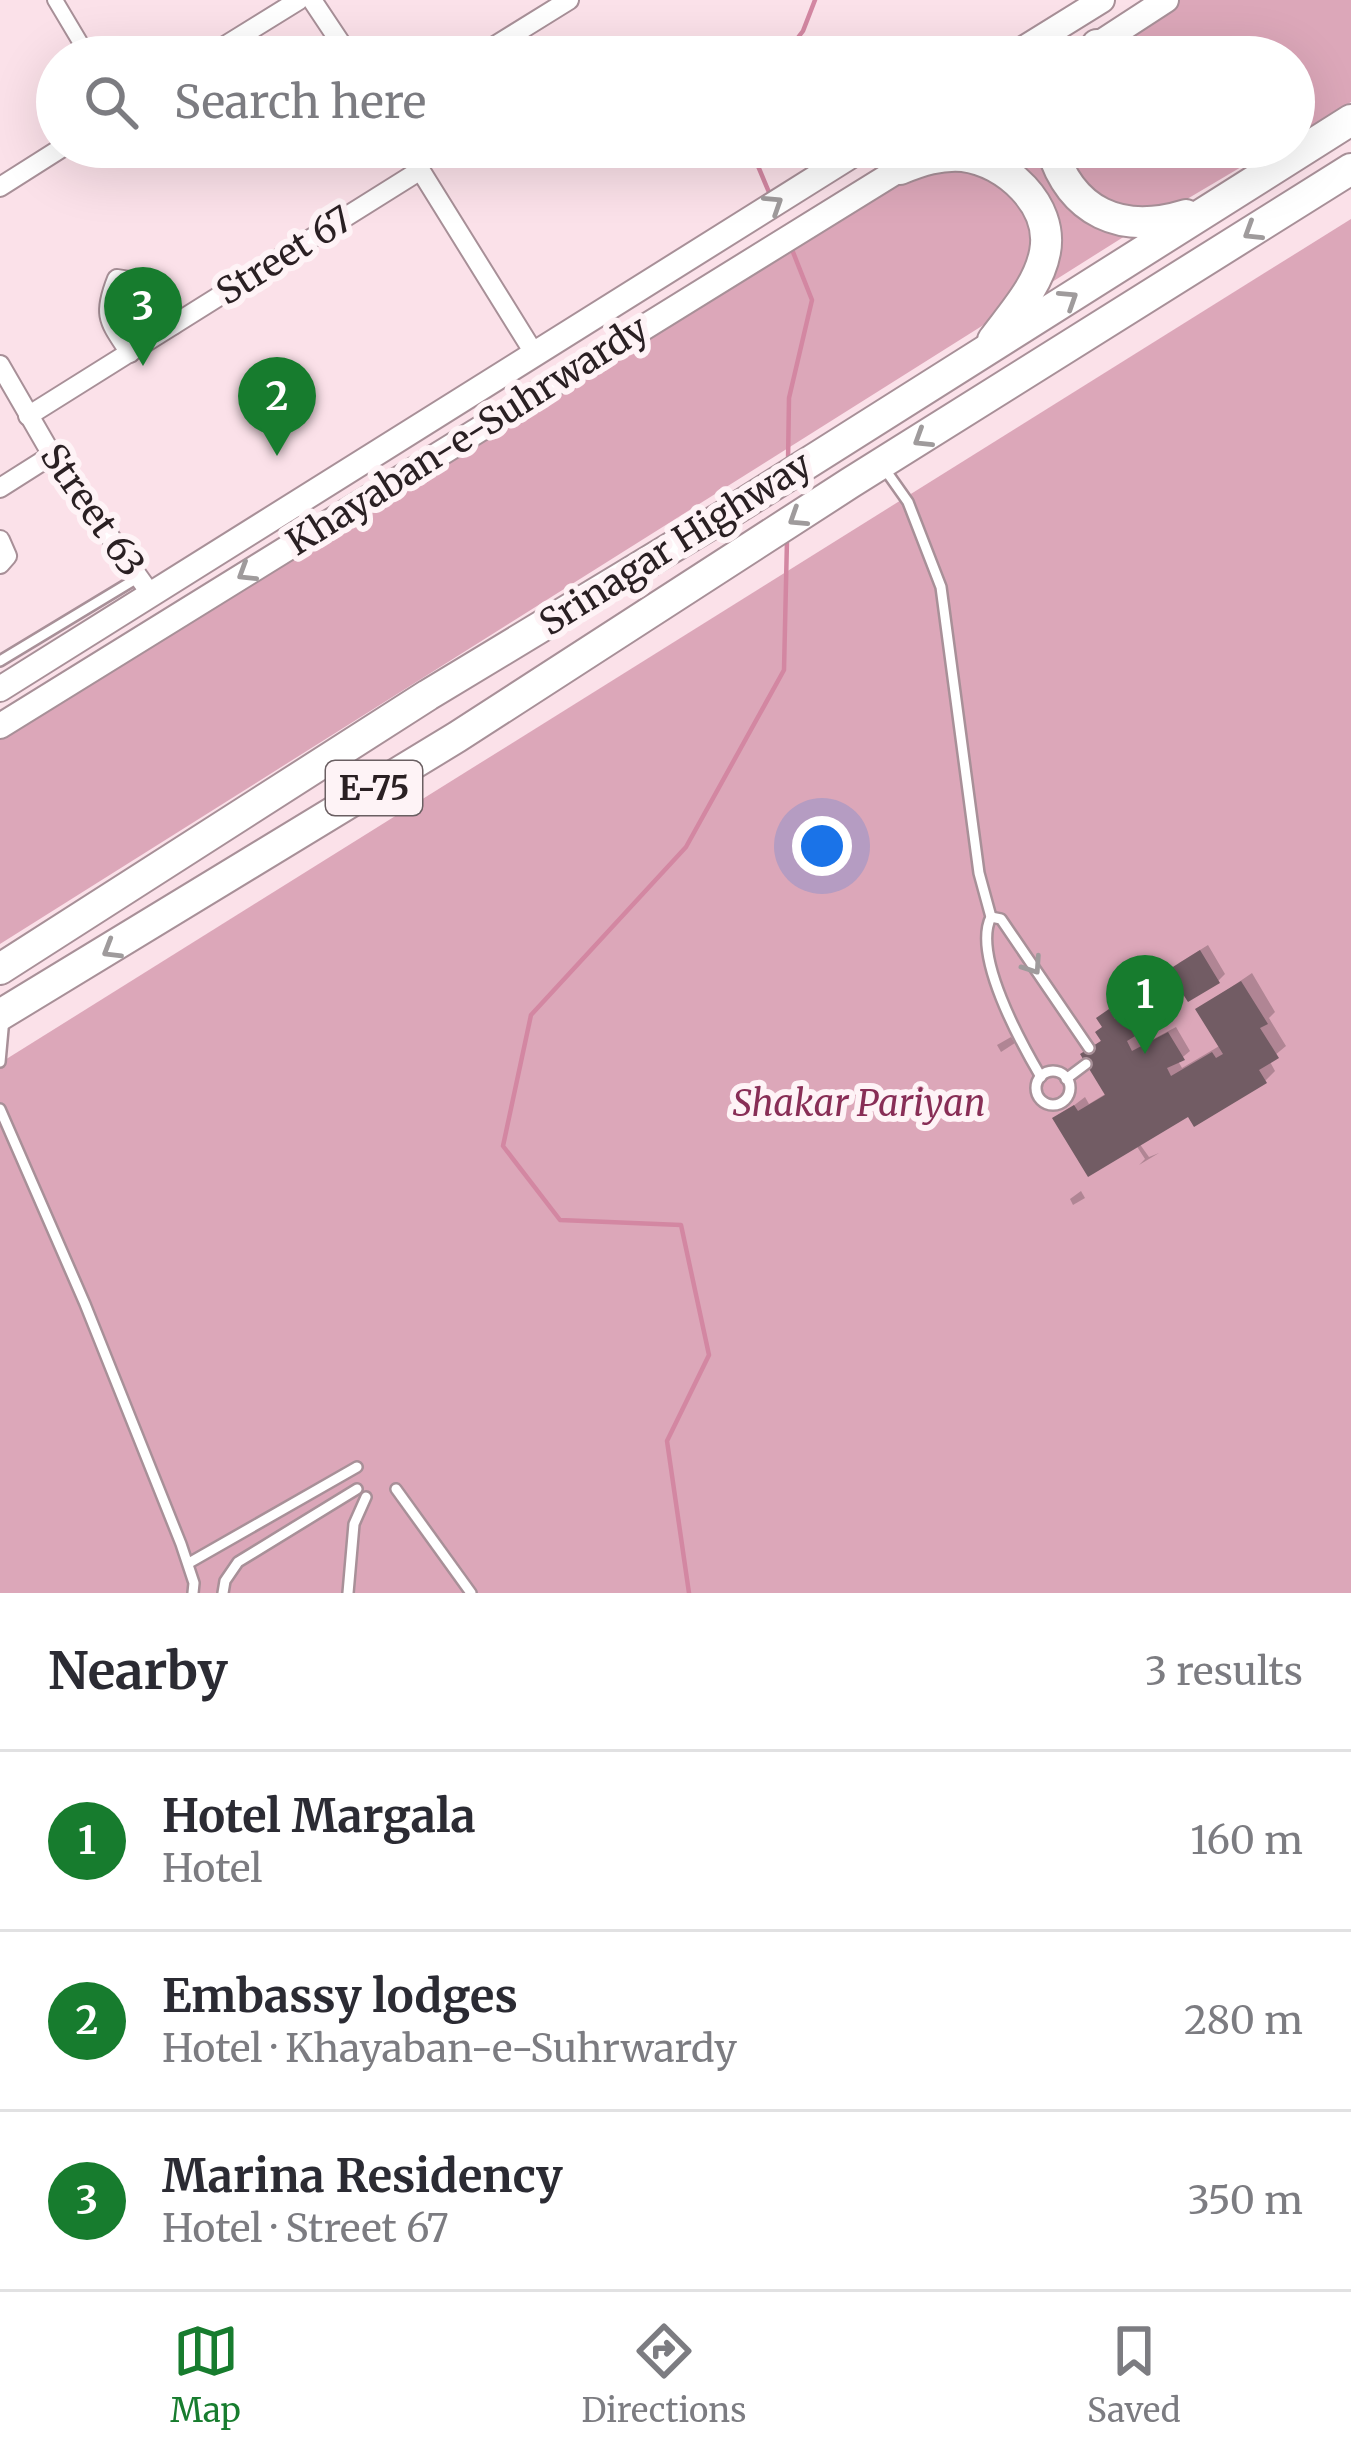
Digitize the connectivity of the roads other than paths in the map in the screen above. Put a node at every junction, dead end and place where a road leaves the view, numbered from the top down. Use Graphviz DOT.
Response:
graph roads {
  1 [pos="55,0"];
  2 [pos="299,0"];
  3 [pos="312,0"];
  4 [pos="568,0"];
  5 [pos="1102,0"];
  6 [pos="1166,0"];
  7 [pos="76,36"];
  8 [pos="241,36"];
  9 [pos="336,36"];
  10 [pos="511,36"];
  11 [pos="1044,36"];
  12 [pos="1113,36"];
  13 [pos="1351,120"];
  14 [pos="1315,142"];
  15 [pos="36,164"];
  16 [pos="417,168"];
  17 [pos="831,168"];
  18 [pos="903,168"];
  19 [pos="994,168"];
  20 [pos="1058,168"];
  21 [pos="1274,168"];
  22 [pos="900,169"];
  23 [pos="1351,169"];
  24 [pos="419,171"];
  25 [pos="0,187"];
  26 [pos="1209,208"];
  27 [pos="706,248"];
  28 [pos="714,281"];
  29 [pos="173,325"];
  30 [pos="130,352"];
  31 [pos="535,353"];
  32 [pos="983,354"];
  33 [pos="0,365"];
  34 [pos="28,416"];
  35 [pos="52,455"];
  36 [pos="881,464"];
  37 [pos="0,488"];
  38 [pos="0,540"];
  39 [pos="668,549"];
  40 [pos="0,564"];
  41 [pos="717,570"];
  42 [pos="145,585"];
  43 [pos="0,661"];
  44 [pos="0,689"];
  45 [pos="0,726"];
  46 [pos="155,866"];
  47 [pos="991,916"];
  48 [pos="153,925"];
  49 [pos="0,969"];
  50 [pos="3,1014"];
  51 [pos="1089,1048"];
  52 [pos="0,1062"];
  53 [pos="1086,1064"];
  54 [pos="1041,1077"];
  55 [pos="1066,1078"];
  56 [pos="0,1108"];
  57 [pos="357,1467"];
  58 [pos="396,1489"];
  59 [pos="189,1563"];
  60 [pos="193,1593"];
  61 [pos="223,1593"];
  62 [pos="348,1593"];
  63 [pos="471,1593"];
  1 -- 7 [label="street"];
  2 -- 8 [label="street"];
  3 -- 9 [label="street"];
  4 -- 10 [label="street"];
  5 -- 11 [label="main road"];
  6 -- 12 [label="main road"];
  13 -- 14 [label="highway, Srinagar Highway / E-75"];
  15 -- 25 [label="street"];
  16 -- 24 [label="street"];
  27 -- 17 [label="main road, Khayaban-e-Suhrwardy, one-way"];
  18 -- 22 [label="highway"];
  19 -- 32 [label="highway"];
  20 -- 26 [label="highway"];
  21 -- 26 [label="highway, Srinagar Highway / E-75"];
  22 -- 28 [label="main road, Khayaban-e-Suhrwardy"];
  23 -- 36 [label="highway, Srinagar Highway / E-75, one-way"];
  24 -- 29 [label="street, Street 67"];
  24 -- 31 [label="street"];
  32 -- 26 [label="highway, Srinagar Highway / E-75, one-way"];
  27 -- 28 [label="main road"];
  27 -- 31 [label="main road, Khayaban-e-Suhrwardy"];
  28 -- 45 [label="main road, Khayaban-e-Suhrwardy, one-way"];
  29 -- 30 [label="street, Street 67"];
  29 -- 30 [label="street"];
  30 -- 34 [label="street, Street 67"];
  31 -- 42 [label="main road, Khayaban-e-Suhrwardy"];
  32 -- 39 [label="highway, Srinagar Highway / E-75"];
  33 -- 34 [label="street, Street 63"];
  34 -- 35 [label="street, Street 63"];
  35 -- 37 [label="street"];
  35 -- 42 [label="street, Street 63"];
  36 -- 41 [label="highway, Srinagar Highway / E-75, one-way"];
  36 -- 47 [label="lane"];
  38 -- 40 [label="street"];
  39 -- 41 [label="highway"];
  39 -- 46 [label="highway, Srinagar Highway / E-75"];
  41 -- 48 [label="highway, Srinagar Highway / E-75"];
  42 -- 43 [label="lane"];
  42 -- 44 [label="main road, Khayaban-e-Suhrwardy"];
  46 -- 48 [label="highway"];
  46 -- 49 [label="highway, Srinagar Highway / E-75"];
  47 -- 51 [label="lane, one-way"];
  47 -- 54 [label="lane"];
  48 -- 50 [label="highway, Srinagar Highway / E-75, one-way"];
  50 -- 52 [label="lane"];
  53 -- 55 [label="lane"];
  54 -- 55 [label="lane"];
  54 -- 55 [label="lane"];
  56 -- 59 [label="lane"];
  57 -- 59 [label="lane"];
  58 -- 63 [label="lane"];
  59 -- 60 [label="lane"];
  61 -- 62 [label="lane"];
}
